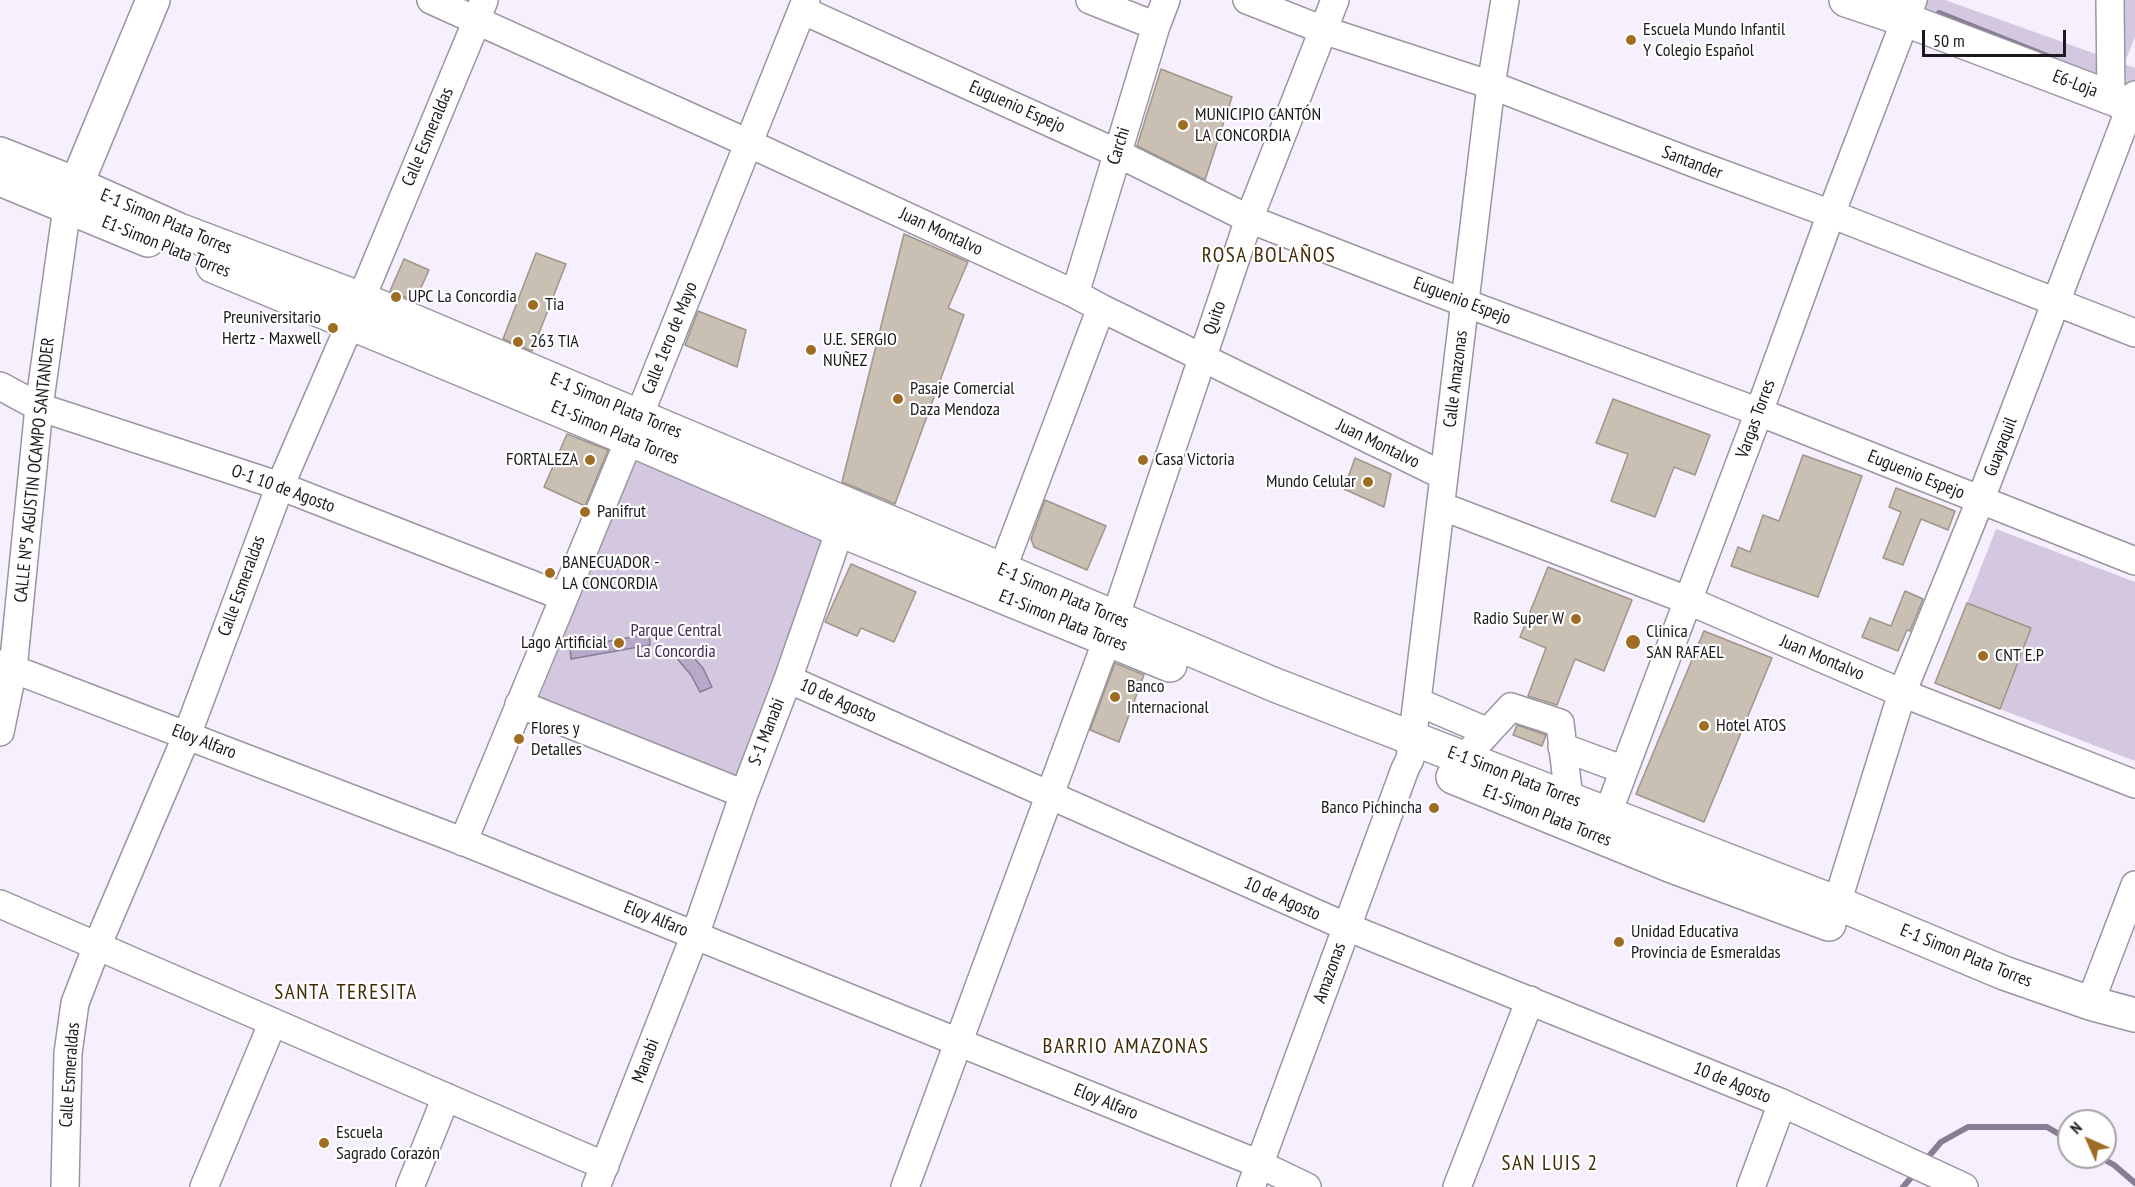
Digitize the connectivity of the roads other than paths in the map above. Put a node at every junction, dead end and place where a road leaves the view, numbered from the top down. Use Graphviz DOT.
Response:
graph roads {
  1 [pos="153,0"];
  2 [pos="431,0"];
  3 [pos="1090,0"];
  4 [pos="1166,0"];
  5 [pos="1247,0"];
  6 [pos="1335,0"];
  7 [pos="1504,0"];
  8 [pos="1846,0"];
  9 [pos="2110,0"];
  10 [pos="804,5"];
  11 [pos="480,10"];
  12 [pos="1910,10"];
  13 [pos="1156,26"];
  14 [pos="1323,30"];
  15 [pos="1491,85"];
  16 [pos="2128,101"];
  17 [pos="748,143"];
  18 [pos="1117,153"];
  19 [pos="0,154"];
  20 [pos="0,179"];
  21 [pos="72,195"];
  22 [pos="1831,214"];
  23 [pos="1249,219"];
  24 [pos="1075,294"];
  25 [pos="2057,302"];
  26 [pos="1465,303"];
  27 [pos="1101,308"];
  28 [pos="356,311"];
  29 [pos="2135,333"];
  30 [pos="1202,358"];
  31 [pos="0,386"];
  32 [pos="39,407"];
  33 [pos="1759,412"];
  34 [pos="634,428"];
  35 [pos="1444,476"];
  36 [pos="280,486"];
  37 [pos="1980,501"];
  38 [pos="1441,506"];
  39 [pos="840,530"];
  40 [pos="2135,561"];
  41 [pos="1002,570"];
  42 [pos="564,597"];
  43 [pos="1687,600"];
  44 [pos="1111,629"];
  45 [pos="6,666"];
  46 [pos="788,679"];
  47 [pos="1902,693"];
  48 [pos="1418,702"];
  49 [pos="519,704"];
  50 [pos="0,732"];
  51 [pos="1488,732"];
  52 [pos="187,735"];
  53 [pos="1562,747"];
  54 [pos="1412,748"];
  55 [pos="1464,758"];
  56 [pos="1624,770"];
  57 [pos="2135,784"];
  58 [pos="744,794"];
  59 [pos="1049,795"];
  60 [pos="1569,798"];
  61 [pos="1603,826"];
  62 [pos="463,842"];
  63 [pos="2135,885"];
  64 [pos="1837,903"];
  65 [pos="0,904"];
  66 [pos="1347,927"];
  67 [pos="695,935"];
  68 [pos="97,946"];
  69 [pos="1530,1000"];
  70 [pos="2090,1003"];
  71 [pos="2135,1016"];
  72 [pos="273,1022"];
  73 [pos="2135,1038"];
  74 [pos="957,1042"];
  75 [pos="446,1097"];
  76 [pos="1782,1103"];
  77 [pos="600,1176"];
  78 [pos="1255,1176"];
  79 [pos="65,1187"];
  80 [pos="204,1187"];
  81 [pos="410,1187"];
  82 [pos="905,1187"];
  83 [pos="1307,1187"];
  84 [pos="1457,1187"];
  85 [pos="1751,1187"];
  86 [pos="1964,1187"];
  1 -- 21 [label="main road"];
  2 -- 11 [label="street, Juan Montalvo"];
  3 -- 13 [label="street"];
  4 -- 13 [label="street, Carchi"];
  5 -- 14 [label="street, Santander"];
  6 -- 14 [label="street, Quito"];
  7 -- 15 [label="street, Calle Amazonas"];
  8 -- 12 [label="main road, E6-Loja"];
  9 -- 16 [label="street"];
  10 -- 17 [label="street, Calle 1ero de Mayo"];
  10 -- 18 [label="street, Euguenio Espejo"];
  11 -- 17 [label="street, Juan Montalvo"];
  11 -- 28 [label="street, Calle Esmeraldas"];
  12 -- 16 [label="main road, E6-Loja"];
  12 -- 22 [label="street, Vargas Torres"];
  13 -- 18 [label="street, Carchi"];
  14 -- 15 [label="street, Santander"];
  14 -- 23 [label="street, Quito"];
  15 -- 22 [label="street, Santander"];
  15 -- 26 [label="street, Calle Amazonas"];
  16 -- 25 [label="street, Guayaquil"];
  17 -- 24 [label="street, Juan Montalvo"];
  17 -- 34 [label="street, Calle 1ero de Mayo"];
  18 -- 23 [label="street, Euguenio Espejo"];
  18 -- 24 [label="street, Carchi"];
  19 -- 21 [label="main road"];
  20 -- 21 [label="main road, E1-Simon Plata Torres"];
  21 -- 28 [label="main road, E1-Simon Plata Torres"];
  21 -- 32 [label="street, CALLE Nº5 AGUSTIN OCAMPO SANTANDER"];
  22 -- 25 [label="street, Santander"];
  22 -- 33 [label="street, Vargas Torres"];
  23 -- 26 [label="street, Euguenio Espejo"];
  23 -- 30 [label="street, Quito"];
  24 -- 27 [label="street, Juan Montalvo"];
  25 -- 29 [label="street, Santander"];
  25 -- 37 [label="street, Guayaquil"];
  26 -- 33 [label="street, Euguenio Espejo"];
  26 -- 35 [label="street, Calle Amazonas"];
  27 -- 30 [label="street, Juan Montalvo"];
  27 -- 41 [label="street"];
  28 -- 34 [label="main road, E1-Simon Plata Torres"];
  28 -- 36 [label="street, Calle Esmeraldas"];
  30 -- 35 [label="street, Juan Montalvo"];
  30 -- 44 [label="street, Quito"];
  31 -- 32 [label="street, O-1 10 de Agosto"];
  32 -- 36 [label="street, O-1 10 de Agosto"];
  32 -- 45 [label="street, CALLE Nº5 AGUSTIN OCAMPO SANTANDER"];
  33 -- 37 [label="street, Euguenio Espejo"];
  33 -- 43 [label="street, Vargas Torres"];
  34 -- 39 [label="main road, E1-Simon Plata Torres"];
  34 -- 41 [label="main road, E-1 Simon Plata Torres"];
  34 -- 42 [label="street, Calle 1ero de Mayo"];
  35 -- 38 [label="street, Calle Amazonas"];
  36 -- 42 [label="street, O-1 10 de Agosto"];
  36 -- 52 [label="street, Calle Esmeraldas"];
  37 -- 40 [label="street, Euguenio Espejo"];
  37 -- 47 [label="street, Guayaquil"];
  38 -- 43 [label="street, Juan Montalvo"];
  38 -- 48 [label="street, Calle Amazonas"];
  39 -- 44 [label="main road, E1-Simon Plata Torres"];
  39 -- 46 [label="street, S-1 Manabi"];
  41 -- 44 [label="main road, E-1 Simon Plata Torres"];
  42 -- 49 [label="street, Calle 1ero de Mayo"];
  43 -- 47 [label="street, Juan Montalvo"];
  43 -- 56 [label="street, Vargas Torres"];
  44 -- 54 [label="main road, E1-Simon Plata Torres"];
  44 -- 59 [label="street, Quito"];
  45 -- 50 [label="street, CALLE Nº5 AGUSTIN OCAMPO SANTANDER"];
  45 -- 52 [label="street, Eloy Alfaro"];
  46 -- 58 [label="street, S-1 Manabi"];
  46 -- 59 [label="street, 10 de Agosto"];
  47 -- 57 [label="street, Juan Montalvo"];
  47 -- 64 [label="street, Guayaquil"];
  48 -- 51 [label="street"];
  48 -- 54 [label="street, Calle Amazonas"];
  49 -- 58 [label="street"];
  49 -- 62 [label="street, Calle 1ero de Mayo"];
  51 -- 53 [label="street"];
  51 -- 55 [label="street"];
  52 -- 62 [label="street, Eloy Alfaro"];
  52 -- 68 [label="street, Calle Esmeraldas"];
  53 -- 56 [label="street"];
  53 -- 60 [label="street"];
  54 -- 55 [label="main road, E-1 Simon Plata Torres"];
  54 -- 61 [label="main road, E1-Simon Plata Torres"];
  54 -- 66 [label="street, Amazonas"];
  55 -- 60 [label="main road, E-1 Simon Plata Torres"];
  56 -- 61 [label="street, Vargas Torres"];
  58 -- 67 [label="street, S-1 Manabi"];
  59 -- 66 [label="street, 10 de Agosto"];
  59 -- 74 [label="street, Quito"];
  60 -- 61 [label="main road, E-1 Simon Plata Torres"];
  61 -- 64 [label="main road, E-1 Simon Plata Torres"];
  61 -- 73 [label="main road, E1-Simon Plata Torres"];
  62 -- 67 [label="street, Eloy Alfaro"];
  63 -- 70 [label="street"];
  64 -- 70 [label="main road, E-1 Simon Plata Torres"];
  65 -- 68 [label="street"];
  66 -- 69 [label="street, 10 de Agosto"];
  66 -- 78 [label="street, Amazonas"];
  67 -- 74 [label="street, Eloy Alfaro"];
  67 -- 77 [label="street, Manabi"];
  68 -- 72 [label="street"];
  68 -- 79 [label="street, Calle Esmeraldas"];
  69 -- 76 [label="street, 10 de Agosto"];
  69 -- 84 [label="street"];
  70 -- 71 [label="main road, E-1 Simon Plata Torres"];
  72 -- 75 [label="street"];
  72 -- 80 [label="street"];
  74 -- 78 [label="street, Eloy Alfaro"];
  74 -- 82 [label="street, Quito"];
  75 -- 77 [label="street"];
  75 -- 81 [label="street"];
  76 -- 85 [label="street"];
  76 -- 86 [label="street, 10 de Agosto"];
  78 -- 83 [label="street, Eloy Alfaro"];
}
